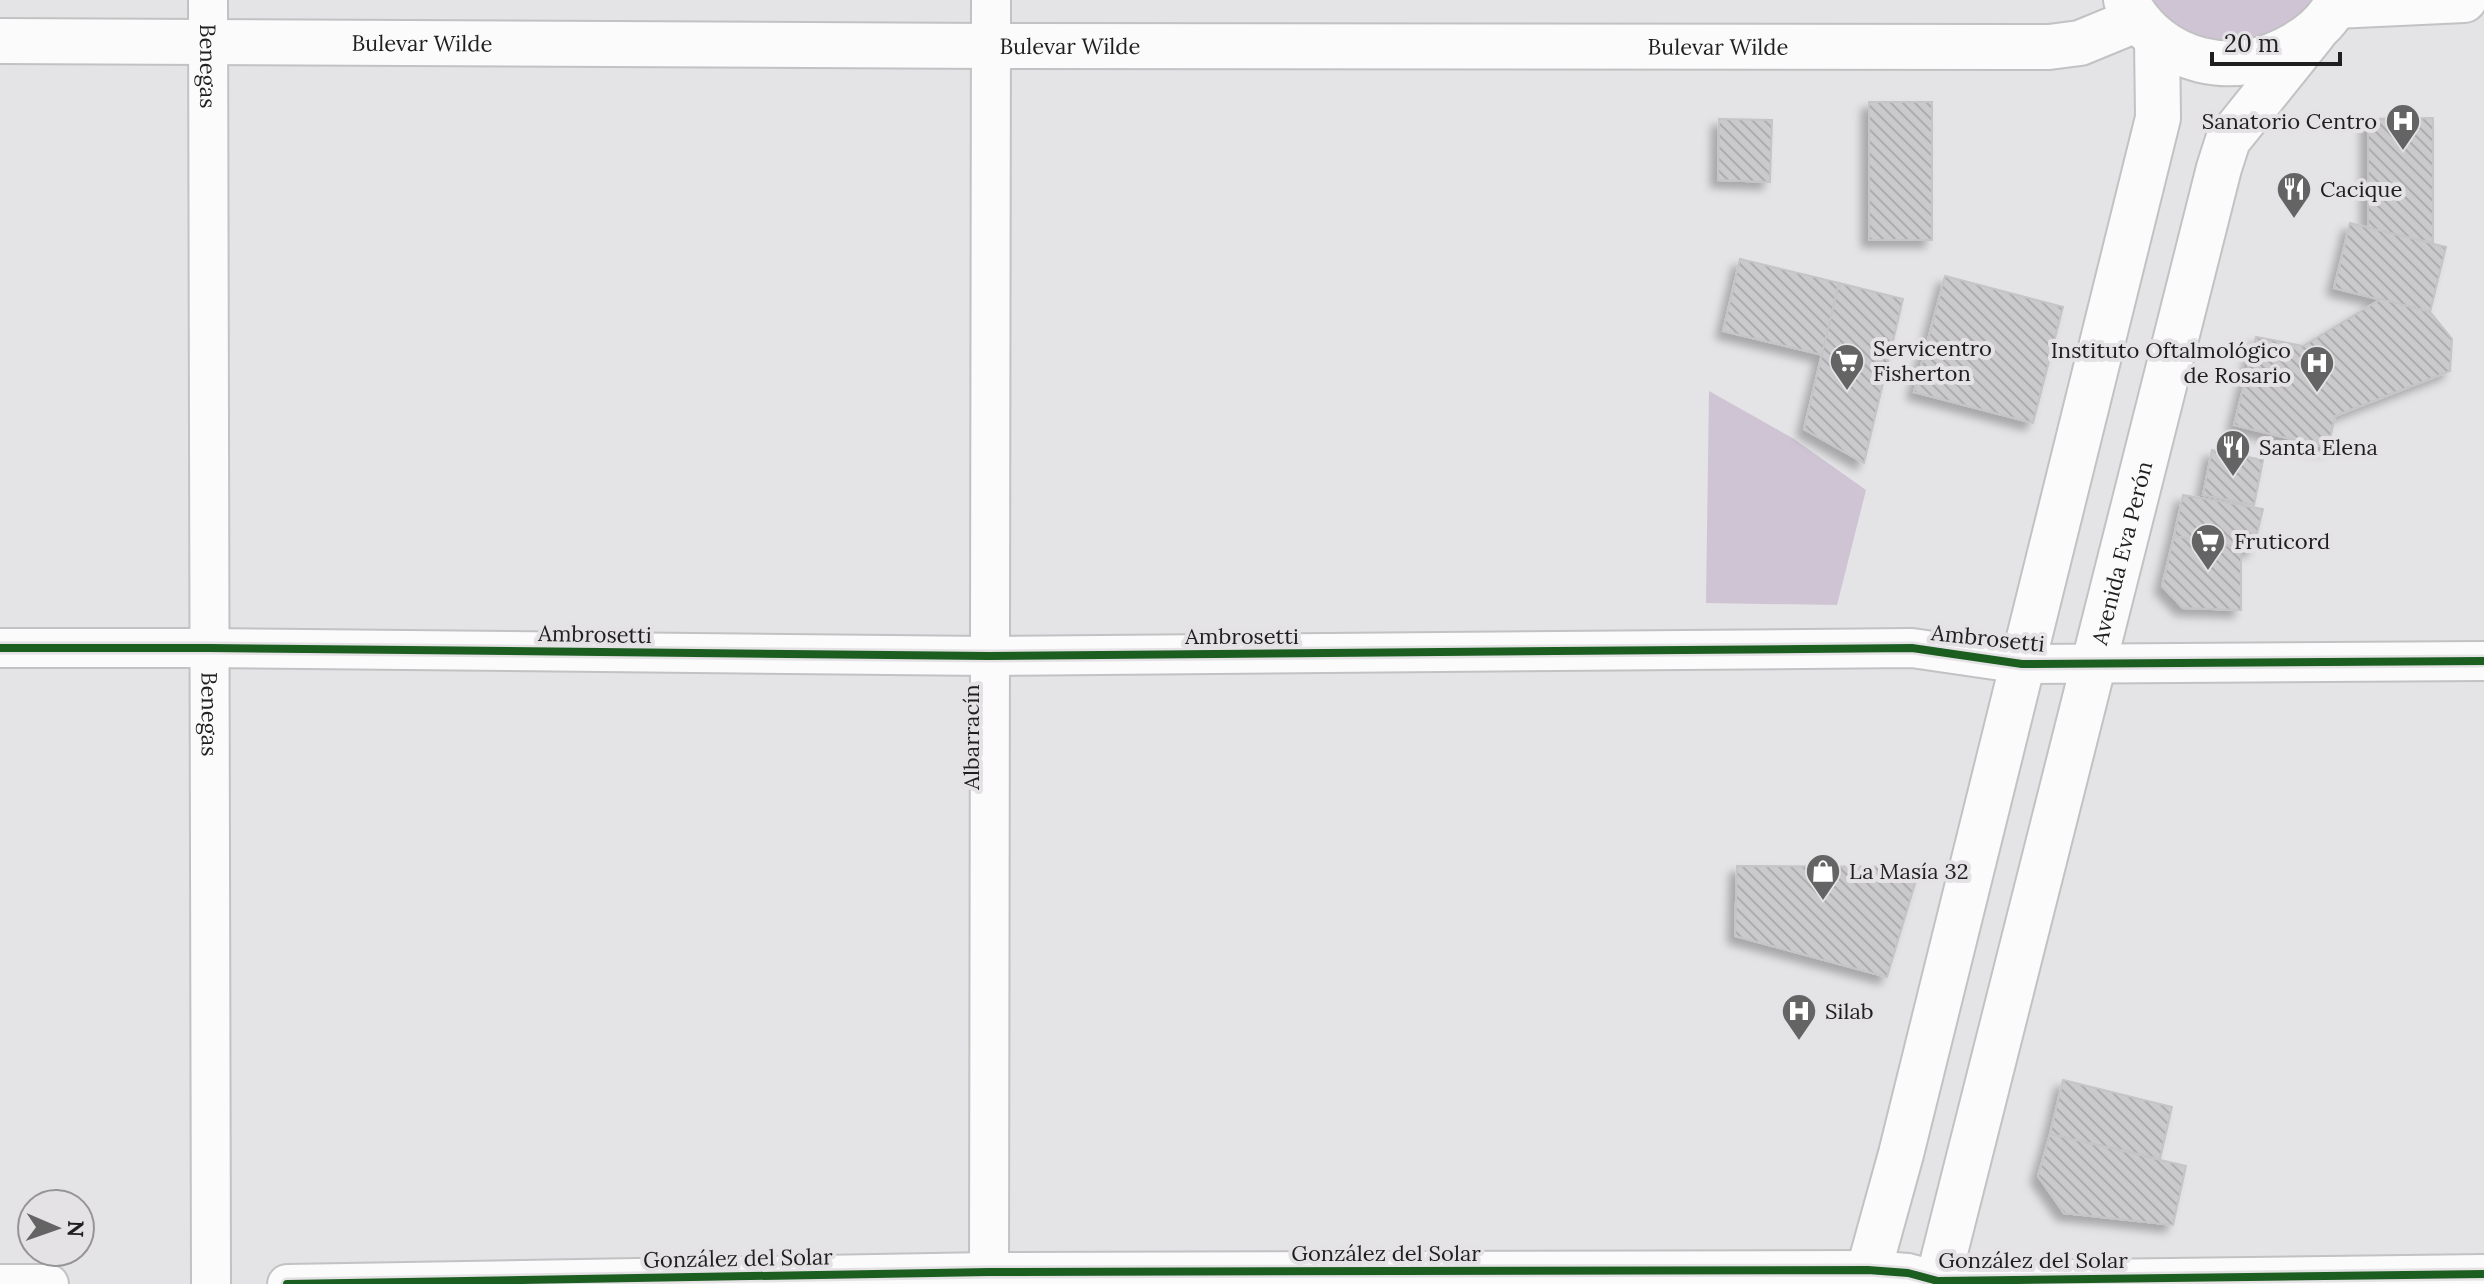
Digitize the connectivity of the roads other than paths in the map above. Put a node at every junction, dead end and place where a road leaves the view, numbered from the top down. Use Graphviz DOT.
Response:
graph roads {
  1 [pos="991,0"];
  2 [pos="2464,0"];
  3 [pos="2329,13"];
  4 [pos="2139,20"];
  5 [pos="208,21"];
  6 [pos="0,41"];
  7 [pos="990,46"];
  8 [pos="0,648"];
  9 [pos="209,648"];
  10 [pos="989,656"];
  11 [pos="2484,661"];
  12 [pos="2094,663"];
  13 [pos="2022,664"];
  14 [pos="1866,1277"];
  15 [pos="2466,1277"];
  16 [pos="989,1278"];
  17 [pos="1938,1282"];
  18 [pos="0,1284"];
  19 [pos="49,1284"];
  20 [pos="211,1284"];
  21 [pos="287,1284"];
  1 -- 7 [label="street, Albarracín"];
  2 -- 3 [label="main road"];
  3 -- 4 [label="main road"];
  3 -- 12 [label="main road, Avenida Eva Perón"];
  4 -- 7 [label="main road, Bulevar Wilde"];
  4 -- 13 [label="main road"];
  5 -- 6 [label="main road, Bulevar Wilde"];
  5 -- 7 [label="main road, Bulevar Wilde"];
  5 -- 9 [label="street, Benegas"];
  7 -- 10 [label="street, Albarracín"];
  8 -- 9 [label="street, Ambrosetti"];
  9 -- 10 [label="street, Ambrosetti"];
  9 -- 20 [label="street, Benegas"];
  10 -- 13 [label="street, Ambrosetti"];
  10 -- 16 [label="street, Albarracín"];
  11 -- 12 [label="street, Ambrosetti"];
  12 -- 13 [label="street, Ambrosetti"];
  12 -- 17 [label="main road, Avenida Eva Perón"];
  13 -- 14 [label="main road"];
  14 -- 16 [label="street, González del Solar"];
  14 -- 17 [label="street, González del Solar"];
  15 -- 17 [label="street, González del Solar"];
  16 -- 21 [label="street, González del Solar"];
  18 -- 19 [label="street"];
}
